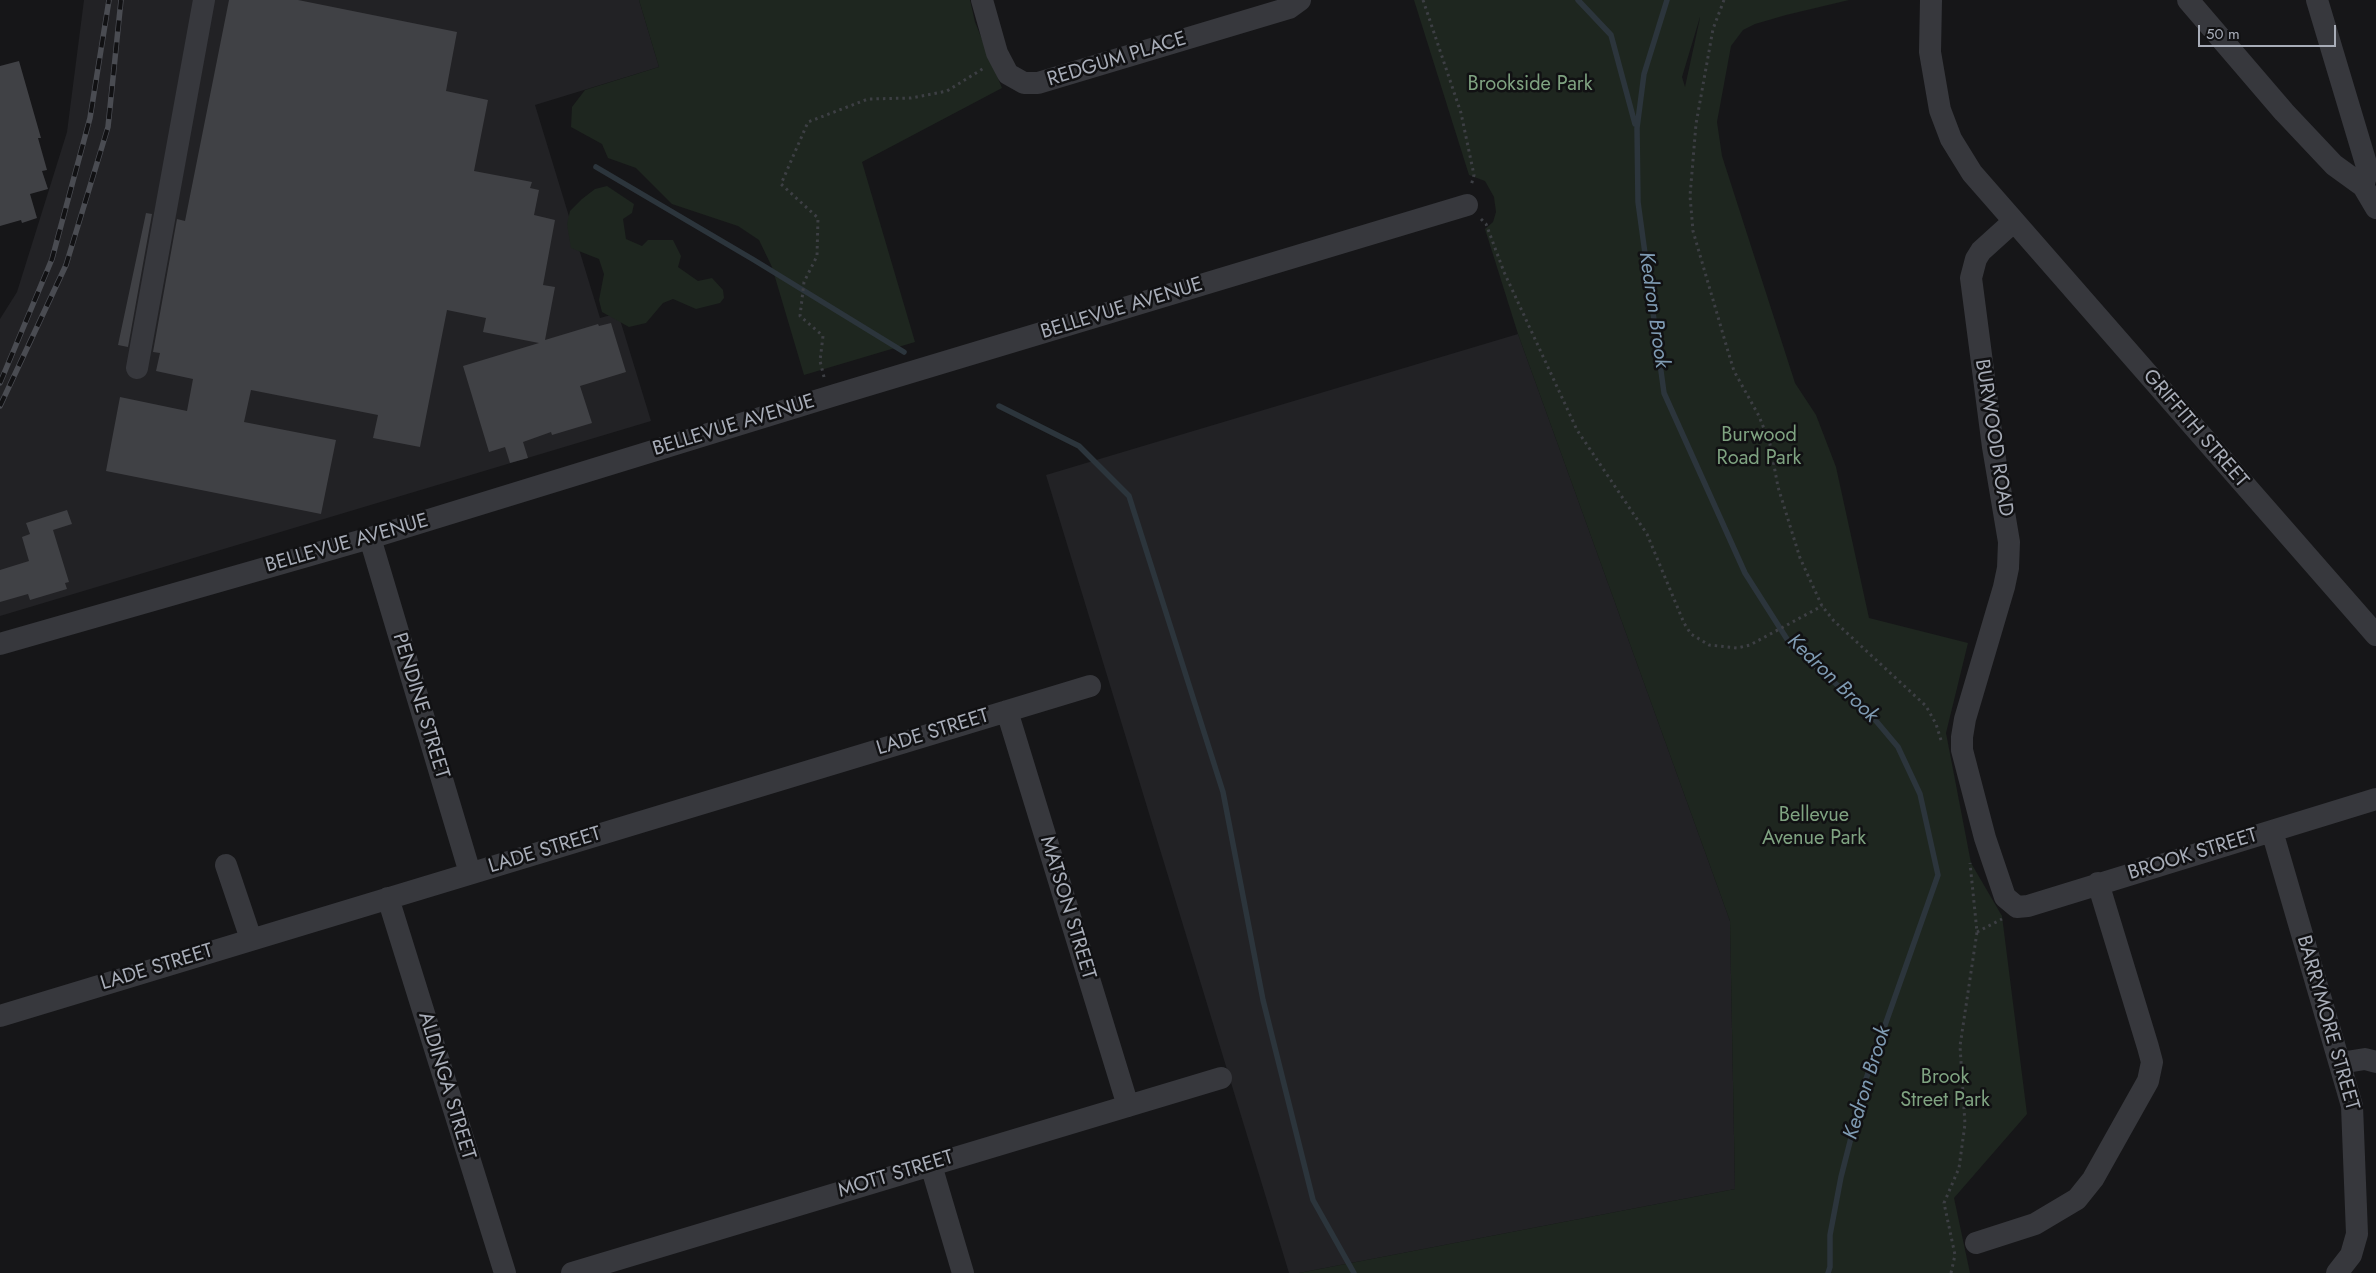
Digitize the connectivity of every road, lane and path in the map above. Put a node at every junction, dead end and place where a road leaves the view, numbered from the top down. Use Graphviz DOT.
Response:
graph roads {
  1 [pos="204,0"];
  2 [pos="982,0"];
  3 [pos="1300,0"];
  4 [pos="1423,0"];
  5 [pos="1724,0"];
  6 [pos="1931,0"];
  7 [pos="2188,0"];
  8 [pos="2317,0"];
  9 [pos="997,53"];
  10 [pos="2363,186"];
  11 [pos="1467,205"];
  12 [pos="2376,208"];
  13 [pos="2013,222"];
  14 [pos="137,368"];
  15 [pos="824,377"];
  16 [pos="370,538"];
  17 [pos="1822,606"];
  18 [pos="2376,635"];
  19 [pos="0,644"];
  20 [pos="1090,686"];
  21 [pos="1007,711"];
  22 [pos="1942,746"];
  23 [pos="2376,799"];
  24 [pos="2272,831"];
  25 [pos="1968,854"];
  26 [pos="226,865"];
  27 [pos="470,873"];
  28 [pos="2098,883"];
  29 [pos="388,898"];
  30 [pos="2010,903"];
  31 [pos="1977,932"];
  32 [pos="251,940"];
  33 [pos="0,1016"];
  34 [pos="2376,1062"];
  35 [pos="2340,1063"];
  36 [pos="1221,1078"];
  37 [pos="1128,1106"];
  38 [pos="931,1165"];
  39 [pos="1976,1243"];
  40 [pos="505,1273"];
  41 [pos="572,1273"];
  42 [pos="962,1273"];
  43 [pos="1951,1273"];
  44 [pos="2337,1273"];
  1 -- 14 [label="street"];
  2 -- 9 [label="street, REDGUM PLACE"];
  3 -- 9 [label="street, REDGUM PLACE"];
  4 -- 11 [label="path"];
  5 -- 17 [label="path"];
  6 -- 13 [label="street"];
  7 -- 10 [label="street"];
  8 -- 10 [label="street"];
  9 -- 15 [label="path"];
  10 -- 12 [label="street"];
  11 -- 16 [label="street, BELLEVUE AVENUE"];
  11 -- 17 [label="path"];
  13 -- 18 [label="street, GRIFFITH STREET"];
  13 -- 30 [label="street, BURWOOD ROAD"];
  16 -- 19 [label="street, BELLEVUE AVENUE"];
  16 -- 27 [label="street, PENDINE STREET"];
  17 -- 22 [label="path"];
  20 -- 21 [label="street, LADE STREET"];
  21 -- 27 [label="street, LADE STREET"];
  21 -- 37 [label="street, MATSON STREET"];
  23 -- 24 [label="street, BROOK STREET"];
  24 -- 28 [label="street, BROOK STREET"];
  24 -- 35 [label="street, BARRYMORE STREET"];
  25 -- 31 [label="path"];
  26 -- 32 [label="street"];
  27 -- 29 [label="street, LADE STREET"];
  28 -- 30 [label="street, BROOK STREET"];
  28 -- 39 [label="street"];
  29 -- 32 [label="street, LADE STREET"];
  29 -- 40 [label="street, ALDINGA STREET"];
  30 -- 31 [label="path"];
  31 -- 43 [label="path"];
  32 -- 33 [label="street, LADE STREET"];
  34 -- 35 [label="street"];
  35 -- 44 [label="street, BARRYMORE STREET"];
  36 -- 37 [label="street, MOTT STREET"];
  37 -- 38 [label="street, MOTT STREET"];
  38 -- 41 [label="street, MOTT STREET"];
  38 -- 42 [label="street"];
}
